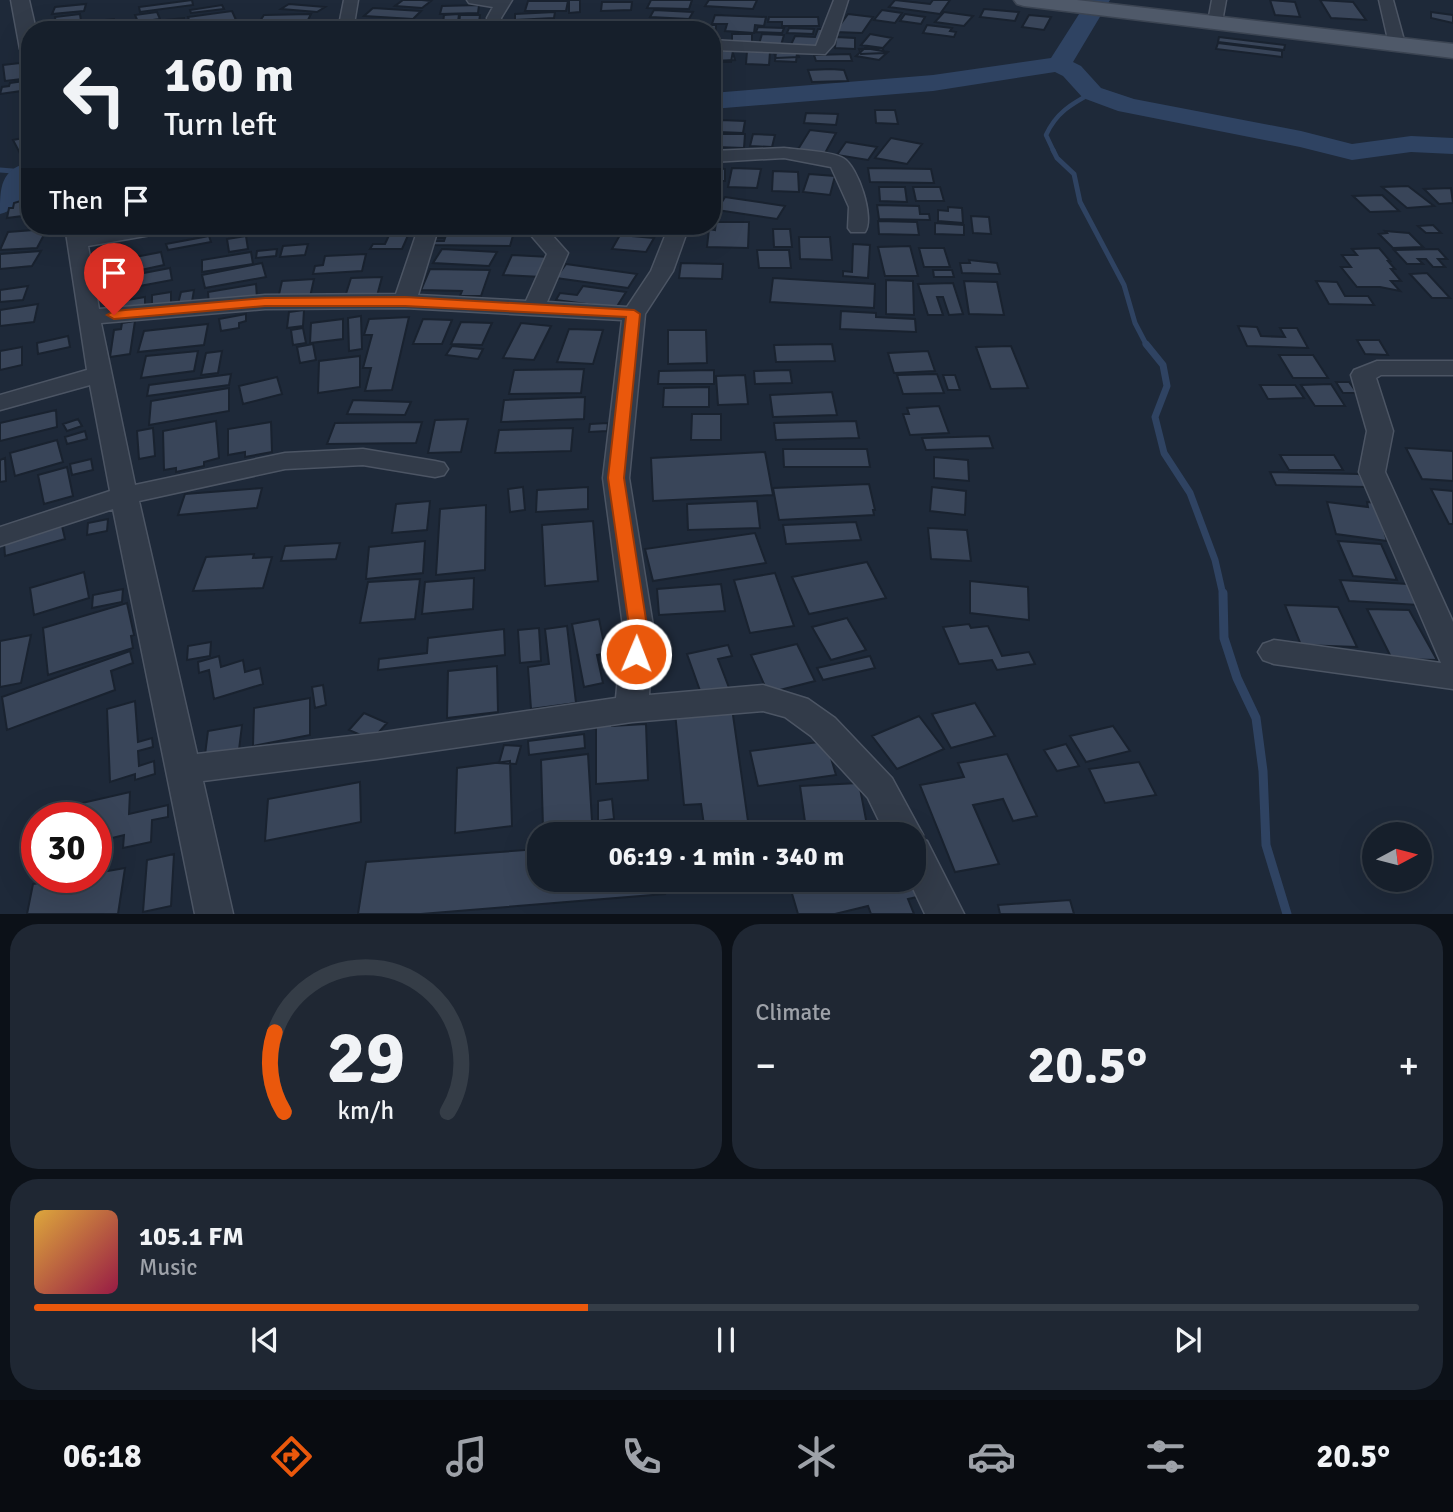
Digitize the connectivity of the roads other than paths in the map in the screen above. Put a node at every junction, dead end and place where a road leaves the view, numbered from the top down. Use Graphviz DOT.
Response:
graph roads {
  1 [pos="24,0"];
  2 [pos="351,0"];
  3 [pos="474,0"];
  4 [pos="841,0"];
  5 [pos="1024,0"];
  6 [pos="1386,0"];
  7 [pos="503,2"];
  8 [pos="1217,11"];
  9 [pos="27,21"];
  10 [pos="347,21"];
  11 [pos="494,21"];
  12 [pos="1396,44"];
  13 [pos="721,46"];
  14 [pos="1453,51"];
  15 [pos="721,156"];
  16 [pos="858,229"];
  17 [pos="77,235"];
  18 [pos="429,235"];
  19 [pos="541,235"];
  20 [pos="676,235"];
  21 [pos="405,302"];
  22 [pos="533,310"];
  23 [pos="634,314"];
  24 [pos="89,317"];
  25 [pos="1453,368"];
  26 [pos="100,374"];
  27 [pos="0,403"];
  28 [pos="435,468"];
  29 [pos="124,496"];
  30 [pos="0,537"];
  31 [pos="1274,652"];
  32 [pos="1453,657"];
  33 [pos="1453,677"];
  34 [pos="632,709"];
  35 [pos="185,769"];
  36 [pos="898,822"];
  37 [pos="926,876"];
  38 [pos="214,914"];
  39 [pos="945,914"];
  1 -- 9 [label="street"];
  2 -- 10 [label="street"];
  3 -- 7 [label="street"];
  4 -- 13 [label="street"];
  5 -- 8 [label="main road"];
  6 -- 12 [label="street"];
  7 -- 11 [label="street"];
  8 -- 12 [label="main road"];
  12 -- 14 [label="main road"];
  15 -- 16 [label="street"];
  17 -- 24 [label="street"];
  18 -- 21 [label="street"];
  19 -- 22 [label="street"];
  20 -- 23 [label="street"];
  21 -- 22 [label="street"];
  21 -- 24 [label="street"];
  22 -- 23 [label="street"];
  23 -- 34 [label="street"];
  24 -- 26 [label="street"];
  25 -- 32 [label="street"];
  26 -- 27 [label="street"];
  26 -- 29 [label="street"];
  28 -- 29 [label="street"];
  29 -- 30 [label="street"];
  29 -- 35 [label="street"];
  31 -- 33 [label="street"];
  34 -- 35 [label="street"];
  34 -- 36 [label="street"];
  35 -- 38 [label="street"];
  37 -- 39 [label="street"];
}
